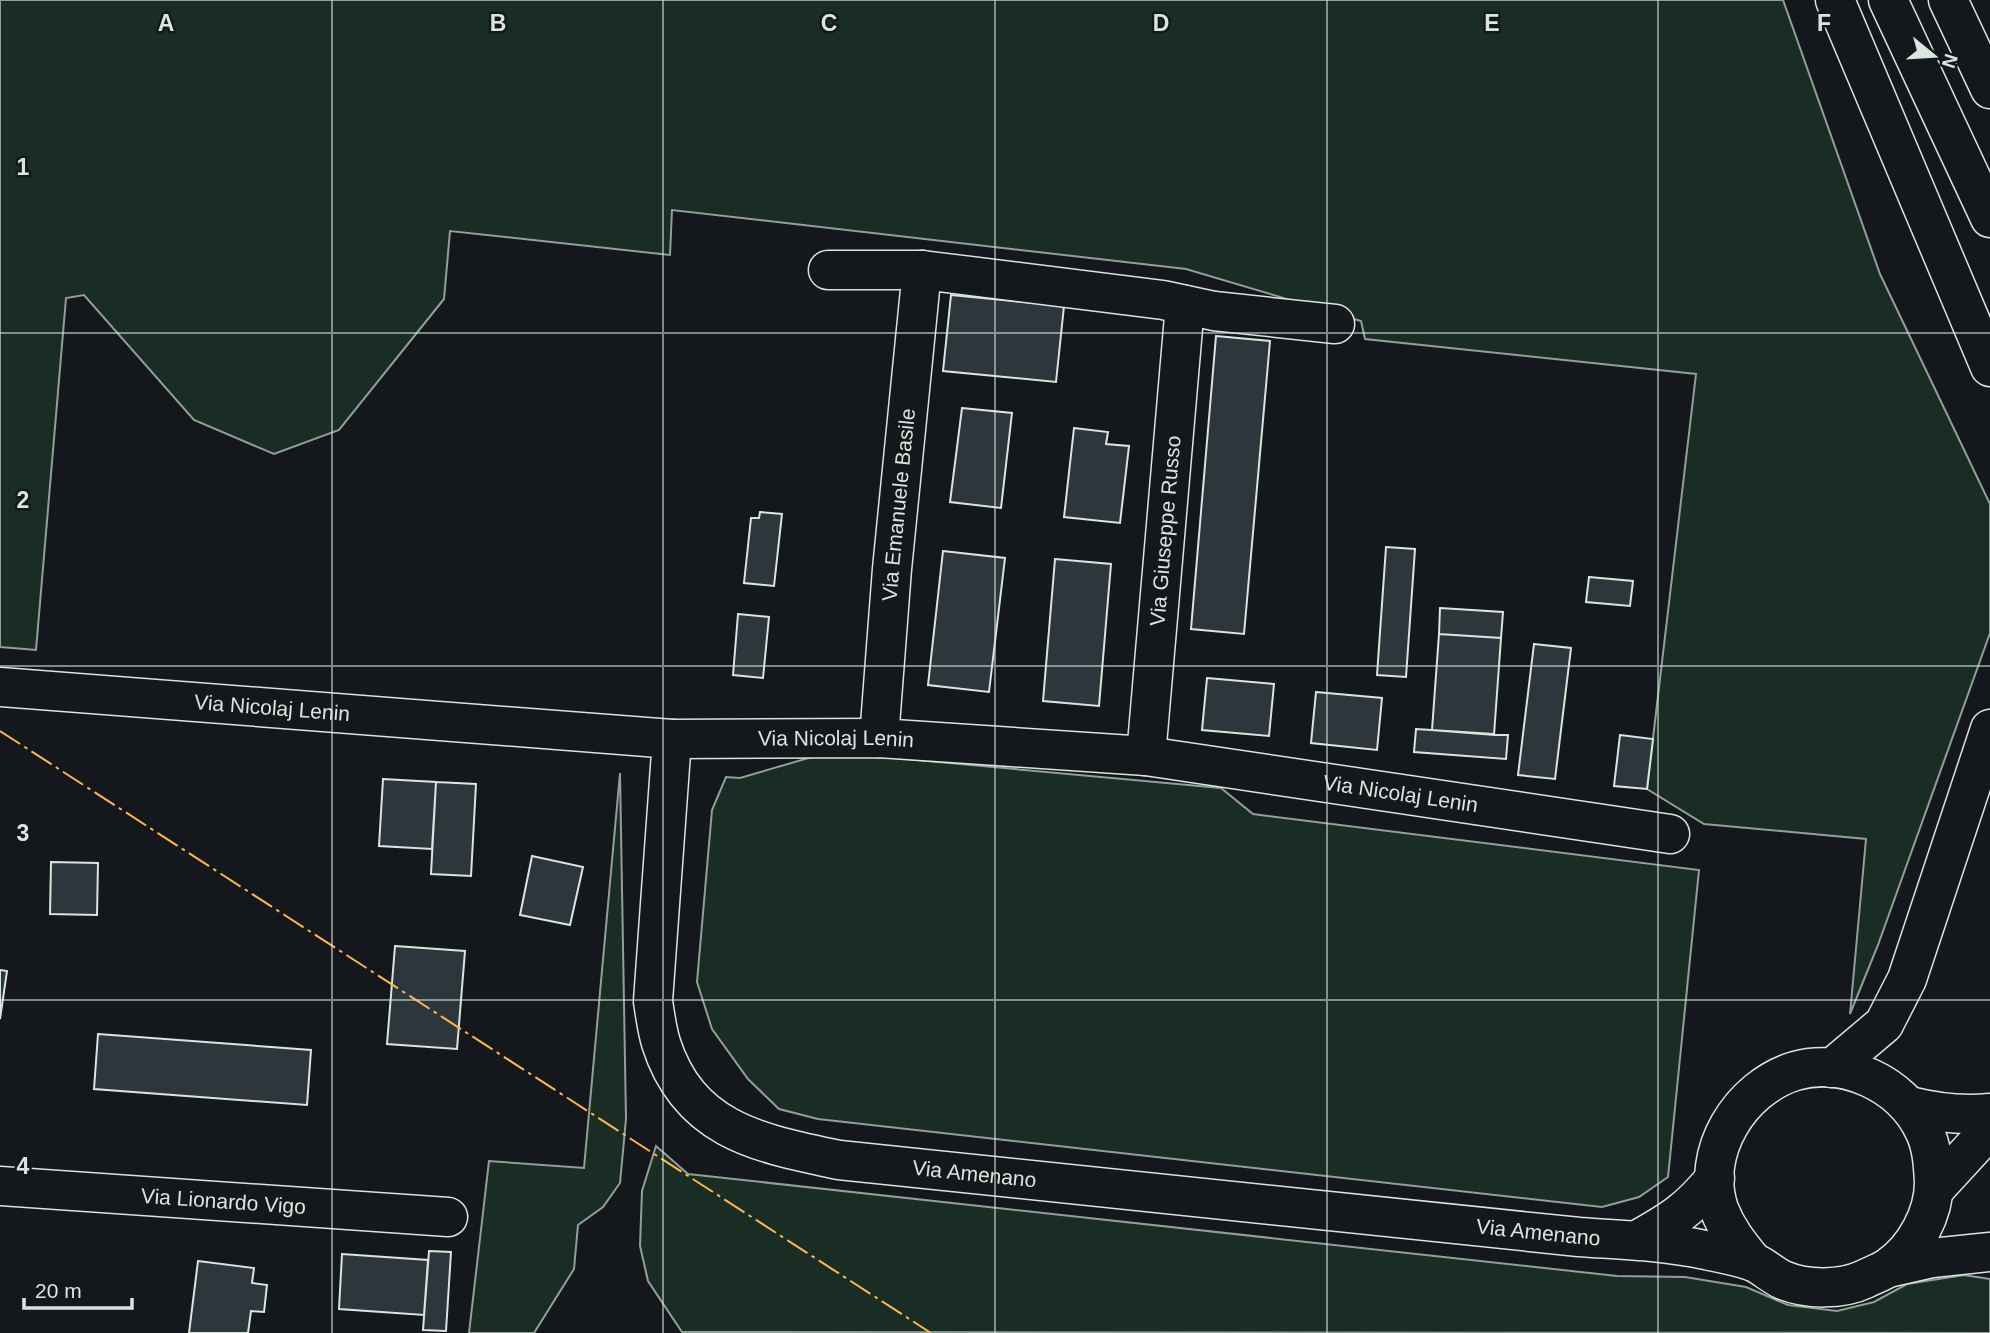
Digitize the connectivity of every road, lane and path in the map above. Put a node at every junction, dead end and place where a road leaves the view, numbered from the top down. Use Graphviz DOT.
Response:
graph roads {
  1 [pos="1835,0"];
  2 [pos="1888,0"];
  3 [pos="1948,0"];
  4 [pos="1990,89"];
  5 [pos="1990,218"];
  6 [pos="828,270"];
  7 [pos="922,270"];
  8 [pos="1185,305"];
  9 [pos="1335,324"];
  10 [pos="1990,367"];
  11 [pos="0,687"];
  12 [pos="1990,729"];
  13 [pos="879,738"];
  14 [pos="672,739"];
  15 [pos="1146,757"];
  16 [pos="1670,834"];
  17 [pos="1832,1068"];
  18 [pos="1909,1106"];
  19 [pos="1990,1113"];
  20 [pos="1990,1129"];
  21 [pos="1715,1178"];
  22 [pos="0,1186"];
  23 [pos="1934,1190"];
  24 [pos="448,1217"];
  25 [pos="1639,1239"];
  26 [pos="1990,1252"];
  27 [pos="1753,1262"];
  28 [pos="1888,1268"];
  1 -- 10 [label="main road"];
  2 -- 5 [label="main road"];
  3 -- 4 [label="main road"];
  6 -- 7 [label="main road"];
  7 -- 8 [label="main road"];
  7 -- 13 [label="main road, Via Emanuele Basile"];
  8 -- 9 [label="main road"];
  8 -- 15 [label="main road, Via Giuseppe Russo"];
  11 -- 14 [label="main road, Via Nicolaj Lenin"];
  12 -- 17 [label="main road"];
  13 -- 14 [label="main road, Via Nicolaj Lenin"];
  13 -- 15 [label="main road, Via Nicolaj Lenin"];
  14 -- 25 [label="main road, Via Amenano"];
  15 -- 16 [label="main road, Via Nicolaj Lenin"];
  17 -- 18 [label="main road"];
  17 -- 21 [label="main road"];
  18 -- 19 [label="main road"];
  18 -- 23 [label="main road"];
  20 -- 23 [label="main road"];
  21 -- 25 [label="main road"];
  21 -- 27 [label="main road"];
  22 -- 24 [label="main road, Via Lionardo Vigo"];
  23 -- 28 [label="main road"];
  25 -- 27 [label="main road, Via Amenano"];
  26 -- 28 [label="main road"];
  27 -- 28 [label="main road"];
}
